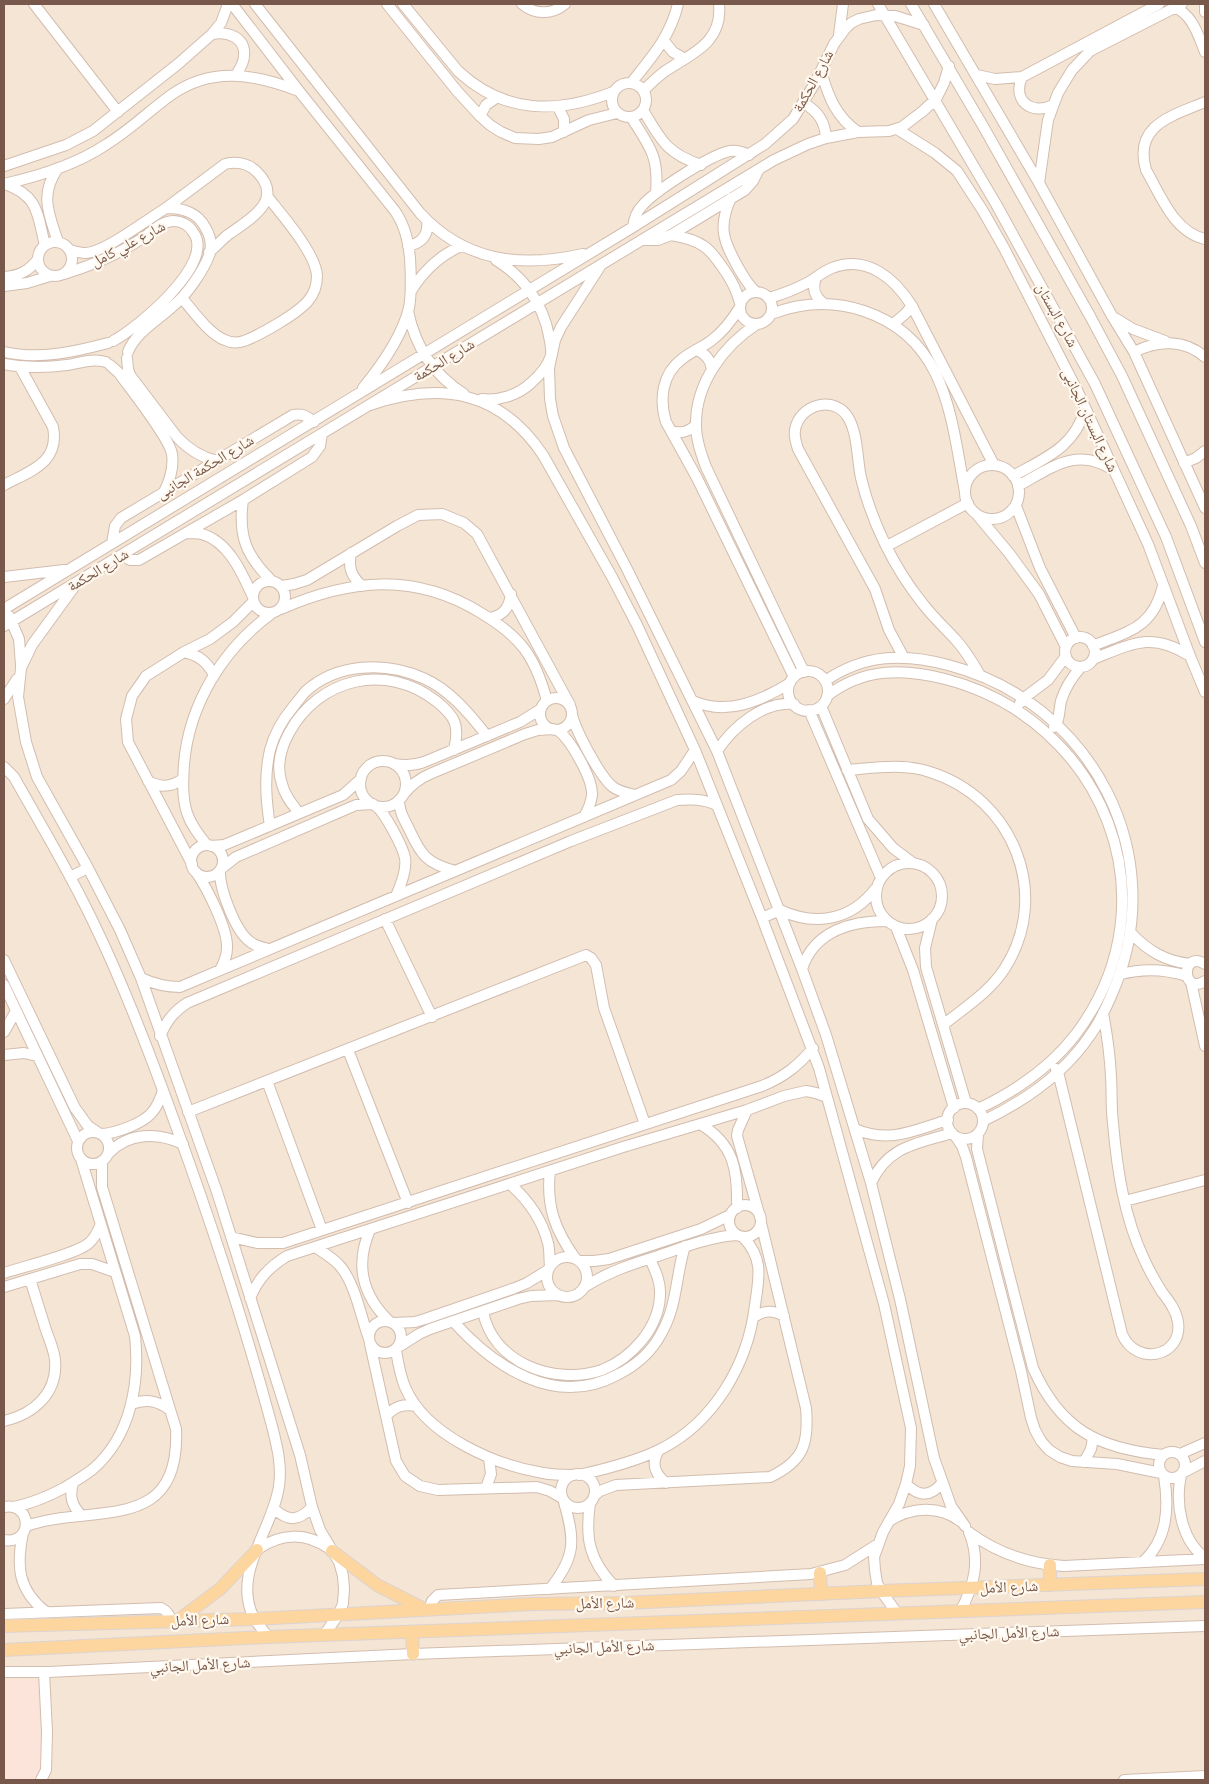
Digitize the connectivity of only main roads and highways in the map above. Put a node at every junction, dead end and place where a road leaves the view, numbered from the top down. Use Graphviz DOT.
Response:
graph roads {
  1 [pos="257,1550"];
  2 [pos="332,1551"];
  3 [pos="1050,1565"];
  4 [pos="820,1572"];
  5 [pos="1205,1578"];
  6 [pos="1050,1585"];
  7 [pos="821,1594"];
  8 [pos="1205,1602"];
  9 [pos="428,1610"];
  10 [pos="173,1621"];
  11 [pos="4,1626"];
  12 [pos="412,1632"];
  13 [pos="4,1650"];
  14 [pos="413,1654"];
  1 -- 10 [label="main road"];
  2 -- 9 [label="main road"];
  3 -- 6 [label="main road"];
  4 -- 7 [label="main road"];
  5 -- 6 [label="main road, شارع الأمل"];
  6 -- 7 [label="main road, شارع الأمل"];
  7 -- 9 [label="main road, شارع الأمل"];
  8 -- 12 [label="main road, شارع الأمل"];
  9 -- 10 [label="main road, شارع الأمل"];
  10 -- 11 [label="main road, شارع الأمل"];
  12 -- 13 [label="main road, شارع الأمل"];
  12 -- 14 [label="main road"];
}
